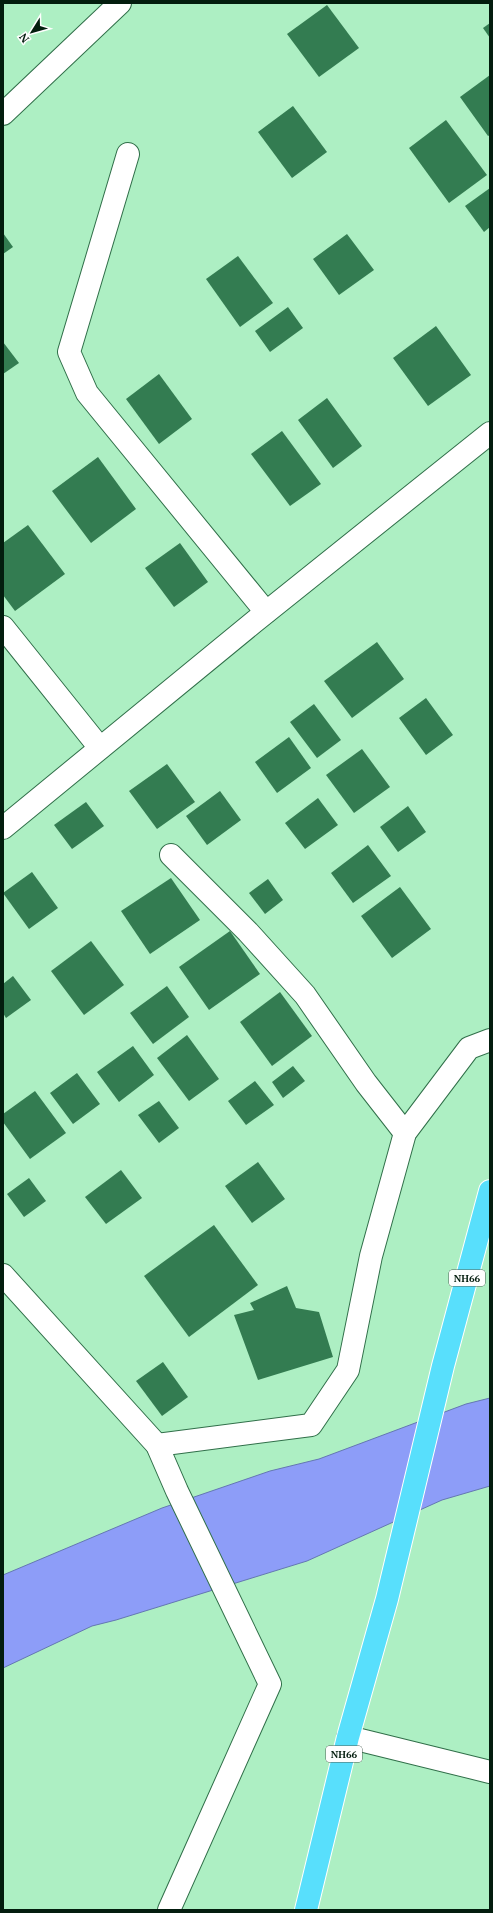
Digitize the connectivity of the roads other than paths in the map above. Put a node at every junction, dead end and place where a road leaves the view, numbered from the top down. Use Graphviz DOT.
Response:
graph roads {
  1 [pos="120,3"];
  2 [pos="3,114"];
  3 [pos="128,154"];
  4 [pos="490,434"];
  5 [pos="266,612"];
  6 [pos="3,628"];
  7 [pos="100,748"];
  8 [pos="4,824"];
  9 [pos="171,855"];
  10 [pos="490,1040"];
  11 [pos="405,1133"];
  12 [pos="490,1191"];
  13 [pos="3,1275"];
  14 [pos="157,1445"];
  15 [pos="348,1737"];
  16 [pos="490,1772"];
  17 [pos="169,1910"];
  18 [pos="306,1910"];
  1 -- 2 [label="street"];
  3 -- 5 [label="street"];
  4 -- 5 [label="street"];
  5 -- 7 [label="street"];
  6 -- 7 [label="street"];
  7 -- 8 [label="street"];
  9 -- 11 [label="street"];
  10 -- 11 [label="street"];
  11 -- 14 [label="street"];
  12 -- 15 [label="highway, NH66"];
  13 -- 14 [label="street"];
  14 -- 17 [label="street"];
  15 -- 16 [label="street"];
  15 -- 18 [label="highway, NH66"];
}
